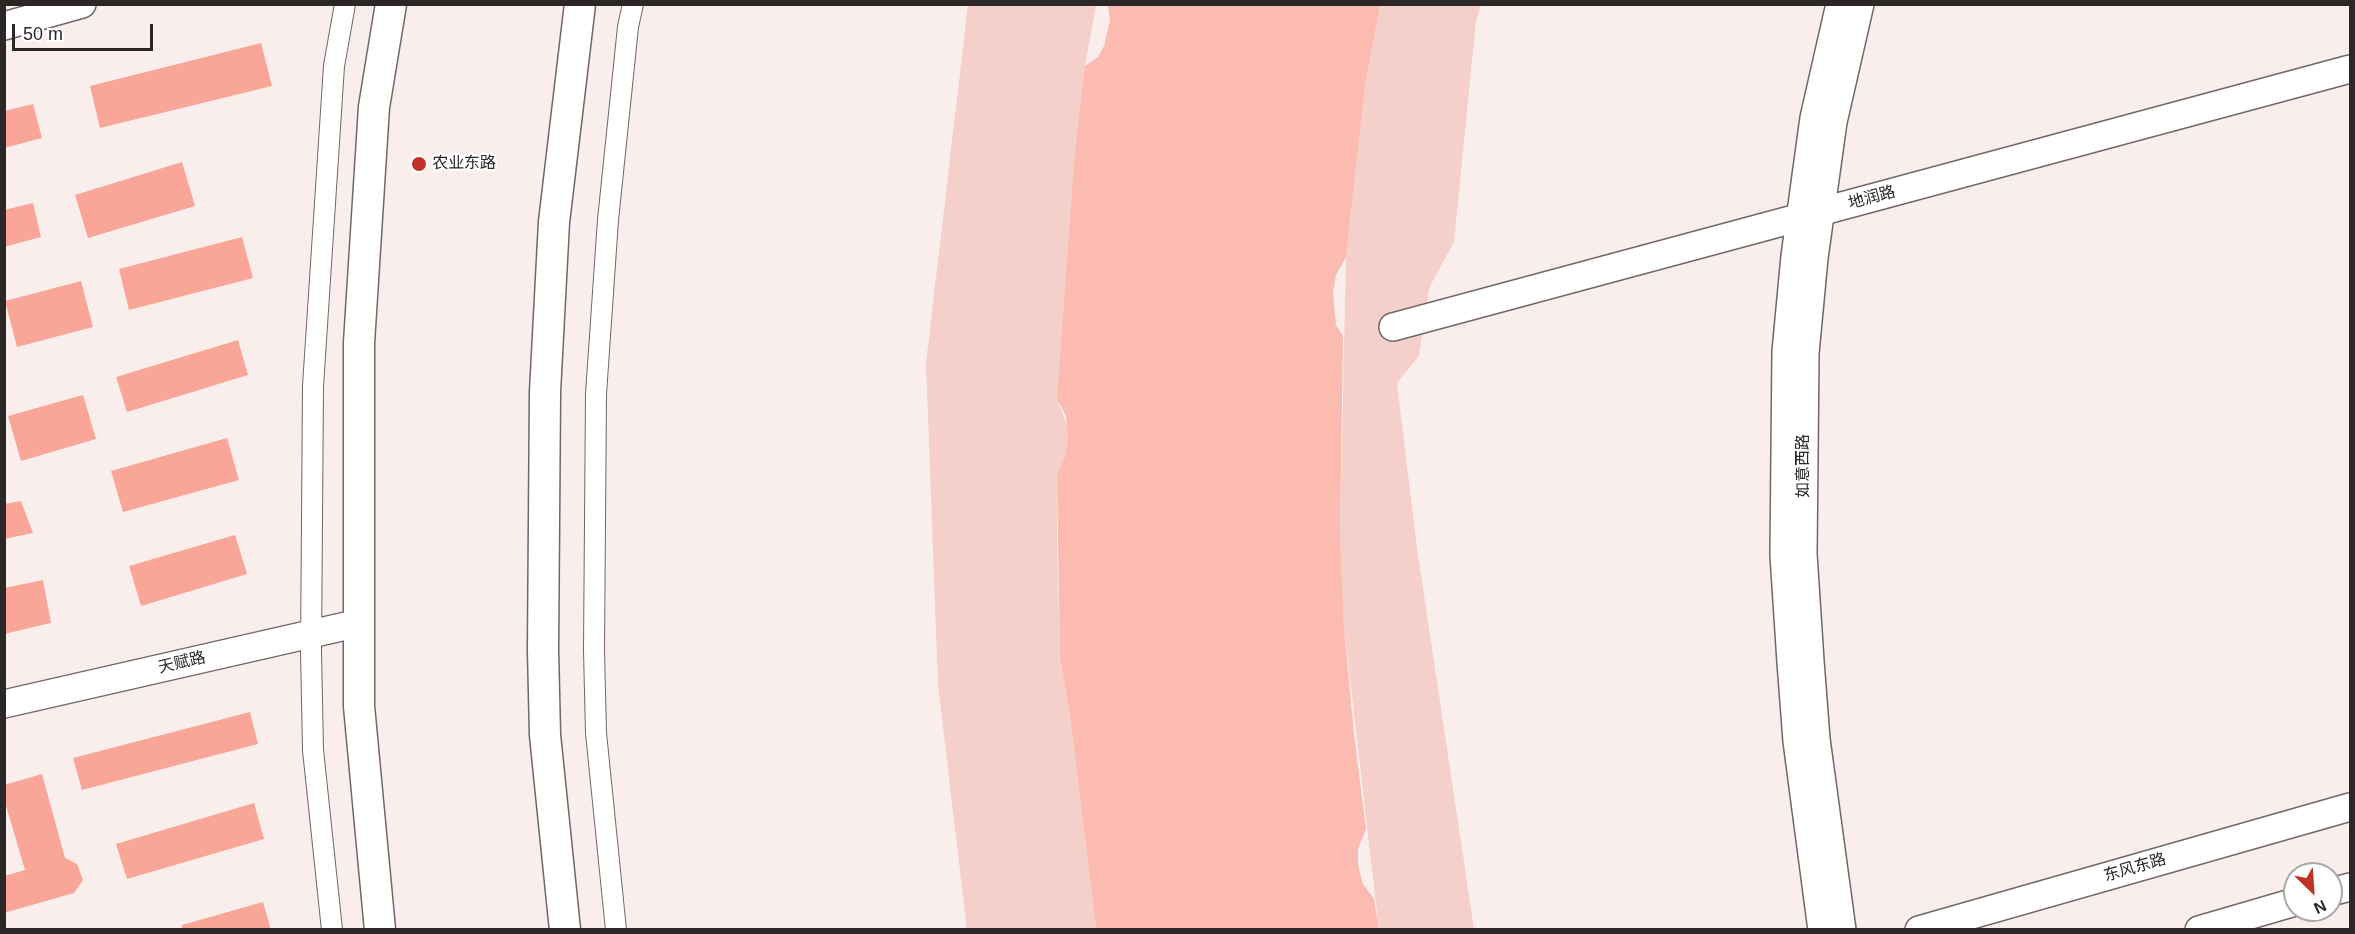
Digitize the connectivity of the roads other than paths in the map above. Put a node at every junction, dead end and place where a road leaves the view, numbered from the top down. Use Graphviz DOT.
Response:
graph roads {
  1 [pos="82,4"];
  2 [pos="345,4"];
  3 [pos="392,4"];
  4 [pos="580,4"];
  5 [pos="633,4"];
  6 [pos="1840,4"];
  7 [pos="1860,4"];
  8 [pos="4,26"];
  9 [pos="2350,69"];
  10 [pos="1810,215"];
  11 [pos="1394,327"];
  12 [pos="359,623"];
  13 [pos="311,633"];
  14 [pos="4,704"];
  15 [pos="2350,807"];
  16 [pos="2283,906"];
  17 [pos="332,930"];
  18 [pos="381,930"];
  19 [pos="565,930"];
  20 [pos="616,930"];
  21 [pos="1822,930"];
  22 [pos="1842,930"];
  23 [pos="1919,930"];
  24 [pos="2199,930"];
  1 -- 8 [label="street"];
  2 -- 13 [label="street"];
  3 -- 12 [label="main road"];
  4 -- 19 [label="main road"];
  5 -- 20 [label="street"];
  6 -- 10 [label="street, 如意西路"];
  7 -- 10 [label="street, 如意西路"];
  9 -- 10 [label="street, 地润路"];
  10 -- 11 [label="street, 地润路"];
  10 -- 21 [label="street, 如意西路"];
  10 -- 22 [label="street, 如意西路"];
  12 -- 13 [label="street, 天赋路"];
  12 -- 18 [label="main road"];
  13 -- 14 [label="street, 天赋路"];
  13 -- 17 [label="street"];
  15 -- 23 [label="street, 东风东路"];
  16 -- 24 [label="street"];
}
